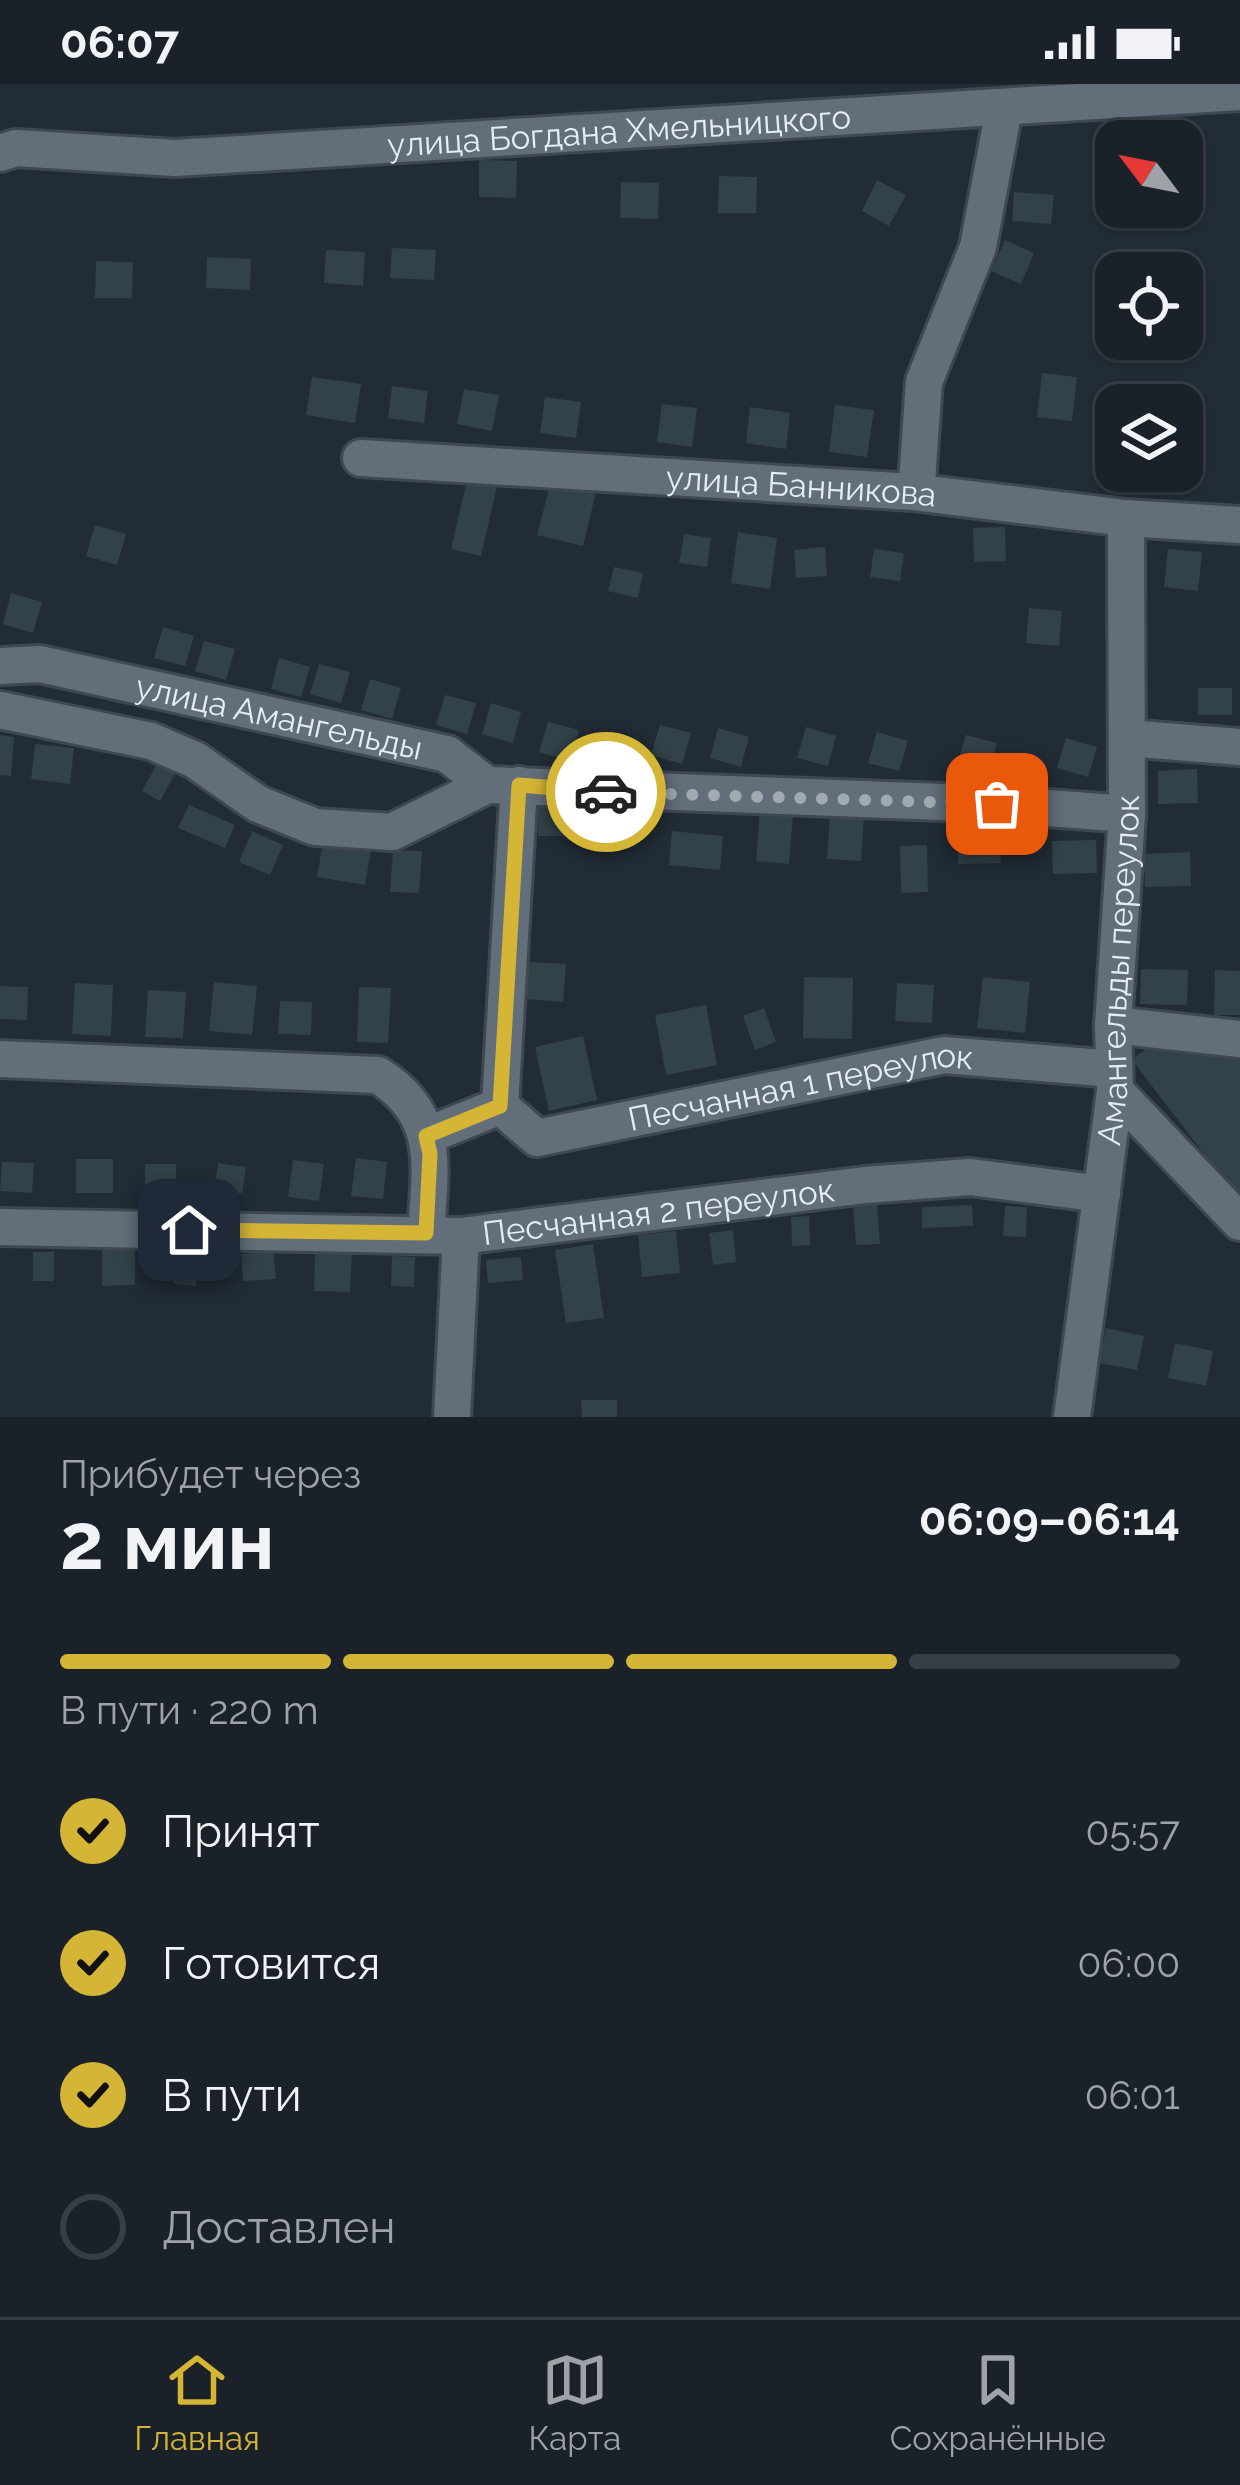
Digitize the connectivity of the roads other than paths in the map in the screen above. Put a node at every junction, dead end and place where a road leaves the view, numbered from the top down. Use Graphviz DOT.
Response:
graph roads {
  1 [pos="1240,92"];
  2 [pos="1004,109"];
  3 [pos="0,153"];
  4 [pos="362,458"];
  5 [pos="917,481"];
  6 [pos="1126,518"];
  7 [pos="1240,526"];
  8 [pos="0,666"];
  9 [pos="0,710"];
  10 [pos="1127,738"];
  11 [pos="1240,747"];
  12 [pos="503,785"];
  13 [pos="1127,814"];
  14 [pos="1113,1025"];
  15 [pos="1240,1039"];
  16 [pos="0,1059"];
  17 [pos="1114,1080"];
  18 [pos="500,1106"];
  19 [pos="426,1136"];
  20 [pos="1102,1194"];
  21 [pos="1240,1222"];
  22 [pos="0,1227"];
  23 [pos="443,1235"];
  24 [pos="452,1417"];
  25 [pos="1072,1417"];
  1 -- 2 [label="street, улица Богдана Хмельницкого"];
  2 -- 3 [label="street, улица Богдана Хмельницкого"];
  2 -- 5 [label="street"];
  4 -- 6 [label="street, улица Банникова"];
  6 -- 7 [label="street, улица Банникова"];
  6 -- 10 [label="street, Амангельды переулок"];
  8 -- 12 [label="street, улица Амангельды"];
  9 -- 12 [label="street"];
  10 -- 11 [label="street"];
  10 -- 13 [label="street, Амангельды переулок"];
  12 -- 13 [label="street, улица Амангельды"];
  12 -- 18 [label="street"];
  13 -- 14 [label="street, Амангельды переулок"];
  14 -- 15 [label="street"];
  14 -- 17 [label="street, Амангельды переулок"];
  16 -- 19 [label="street"];
  17 -- 18 [label="street, Песчанная 1 переулок"];
  17 -- 20 [label="street, Амангельды переулок"];
  17 -- 21 [label="street"];
  18 -- 19 [label="street"];
  19 -- 23 [label="street"];
  20 -- 23 [label="street, Песчанная 2 переулок"];
  20 -- 25 [label="street, Амангельды переулок"];
  22 -- 23 [label="street, Песчанная 2 переулок"];
  23 -- 24 [label="street"];
}
